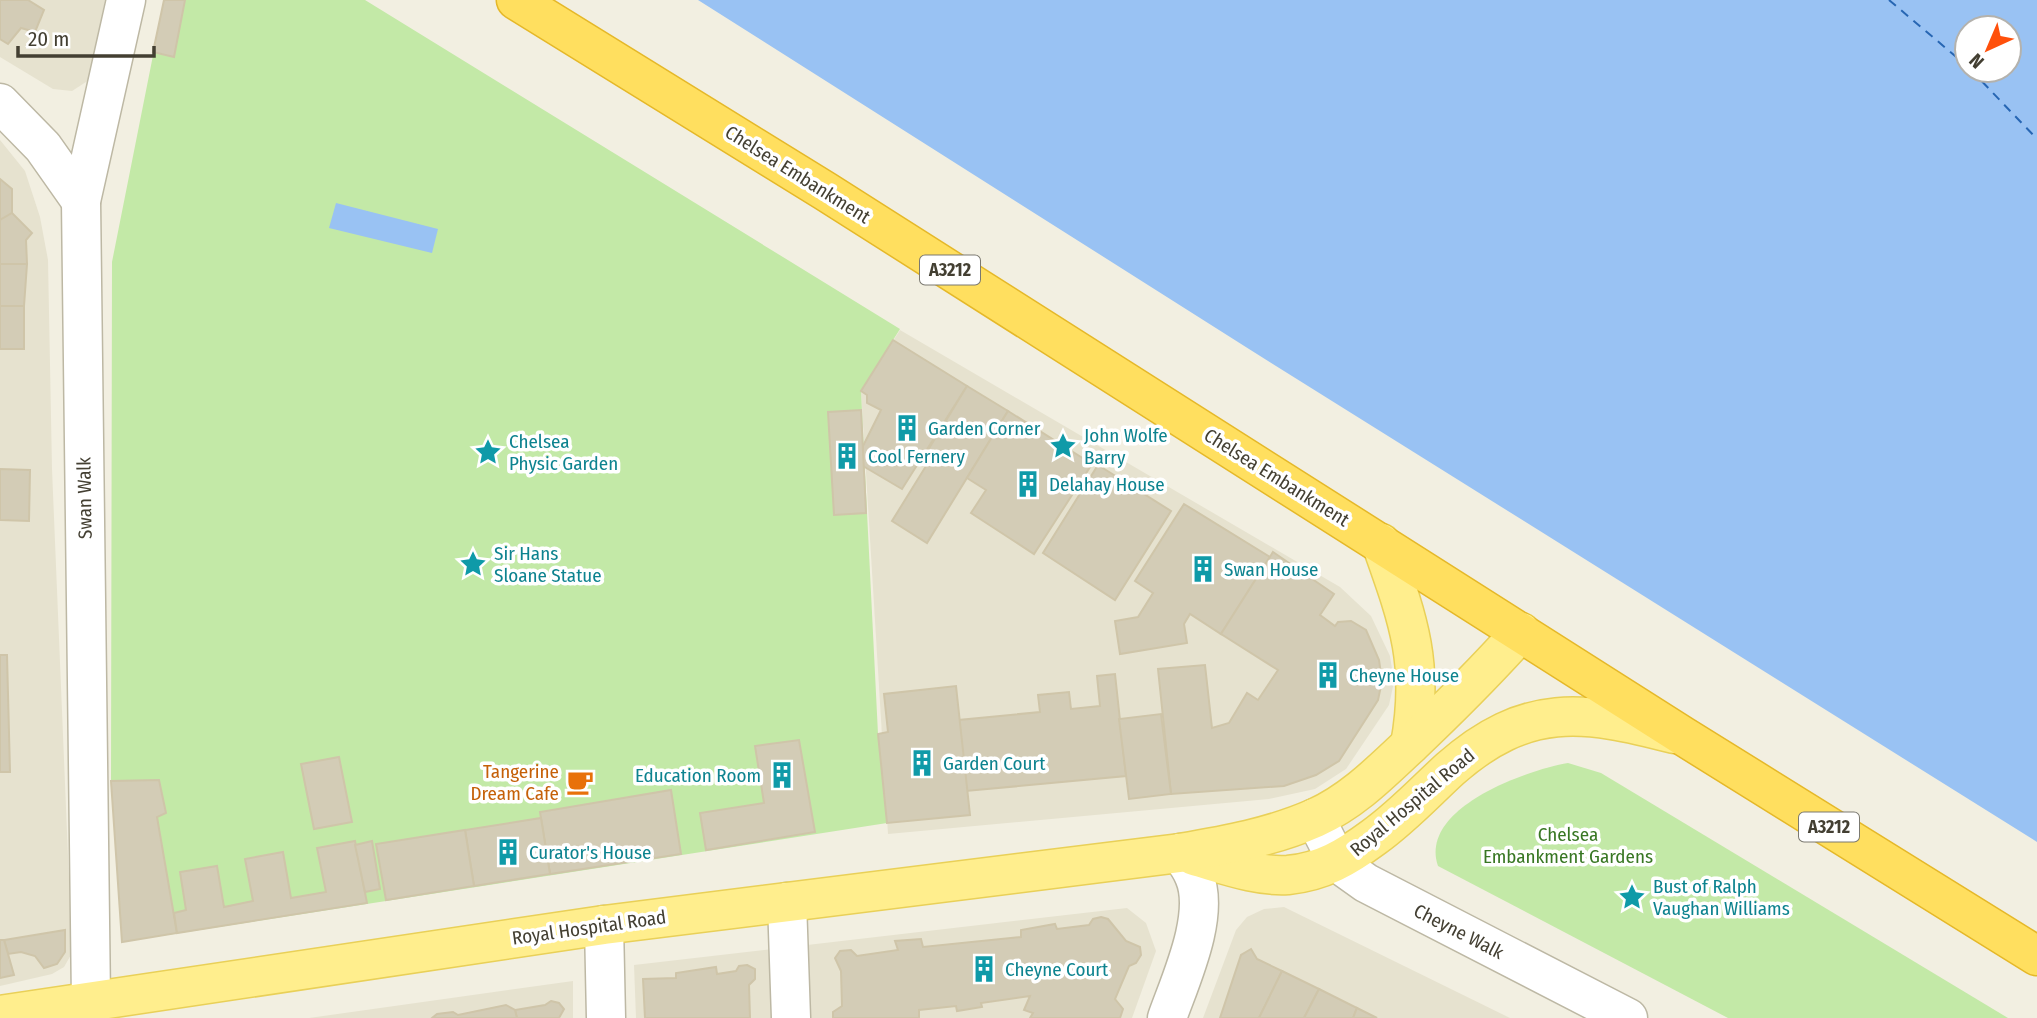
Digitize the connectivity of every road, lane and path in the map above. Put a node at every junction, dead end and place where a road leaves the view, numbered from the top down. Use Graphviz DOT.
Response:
graph roads {
  1 [pos="126,0"];
  2 [pos="516,0"];
  3 [pos="0,103"];
  4 [pos="81,201"];
  5 [pos="1381,543"];
  6 [pos="1521,632"];
  7 [pos="1683,736"];
  8 [pos="1410,745"];
  9 [pos="1315,818"];
  10 [pos="1180,853"];
  11 [pos="1338,863"];
  12 [pos="787,902"];
  13 [pos="604,925"];
  14 [pos="2037,956"];
  15 [pos="91,1001"];
  16 [pos="0,1014"];
  17 [pos="606,1018"];
  18 [pos="791,1018"];
  19 [pos="1167,1018"];
  20 [pos="1628,1018"];
  1 -- 4 [label="street, Swan Walk"];
  2 -- 5 [label="highway, Chelsea Embankment / A3212"];
  3 -- 4 [label="street"];
  4 -- 15 [label="street, Swan Walk"];
  5 -- 6 [label="highway, Chelsea Embankment / A3212"];
  5 -- 8 [label="main road"];
  6 -- 7 [label="highway, Chelsea Embankment / A3212"];
  6 -- 8 [label="main road, Royal Hospital Road"];
  7 -- 11 [label="main road, Royal Hospital Road"];
  7 -- 14 [label="highway, Chelsea Embankment / A3212"];
  8 -- 9 [label="main road, Royal Hospital Road"];
  9 -- 10 [label="main road, Royal Hospital Road"];
  9 -- 11 [label="street, Cheyne Walk"];
  10 -- 11 [label="main road, Royal Hospital Road"];
  10 -- 12 [label="main road, Royal Hospital Road"];
  10 -- 19 [label="street"];
  11 -- 20 [label="street, Cheyne Walk"];
  12 -- 13 [label="main road, Royal Hospital Road"];
  12 -- 18 [label="street"];
  13 -- 15 [label="main road, Royal Hospital Road"];
  13 -- 17 [label="street"];
  15 -- 16 [label="main road, Royal Hospital Road"];
}
